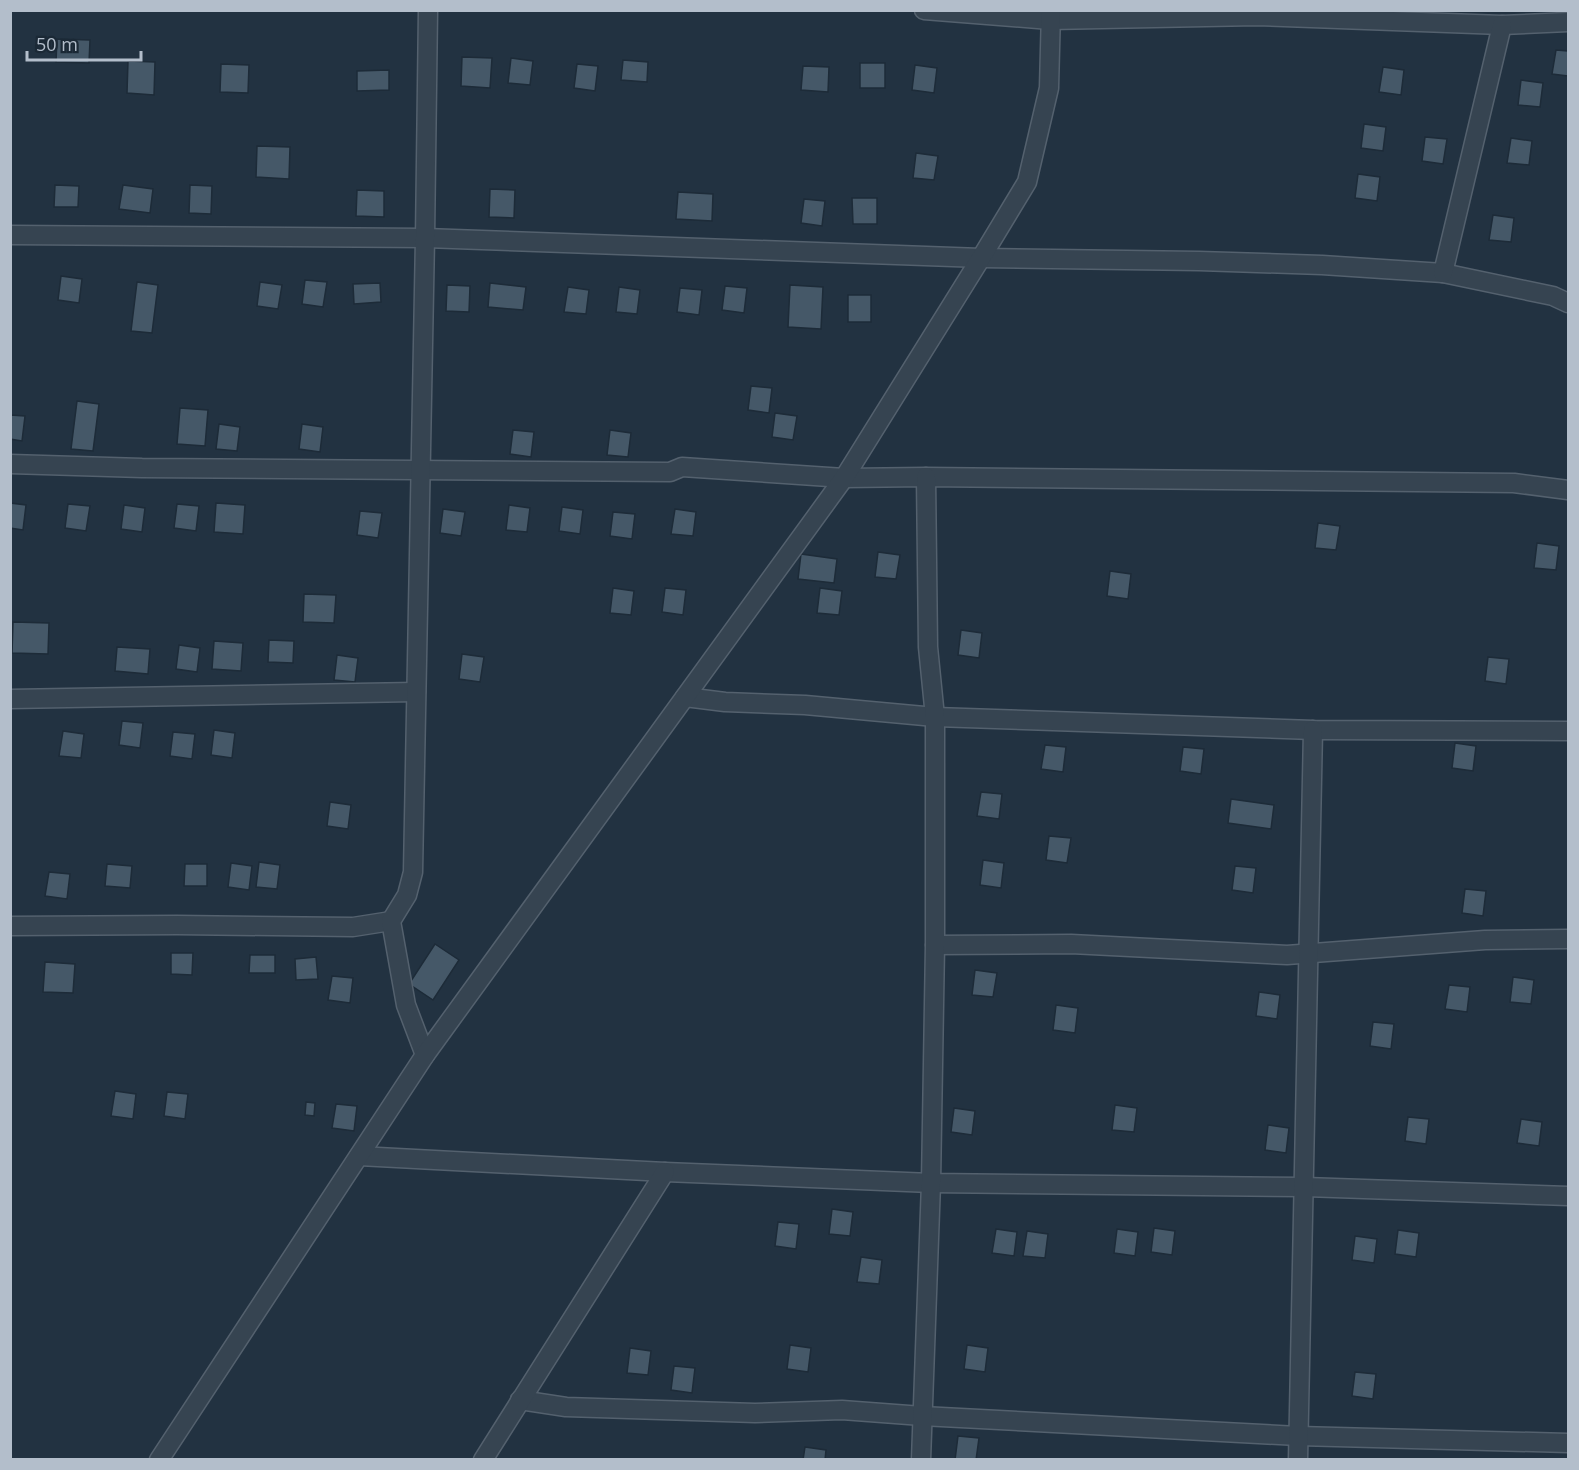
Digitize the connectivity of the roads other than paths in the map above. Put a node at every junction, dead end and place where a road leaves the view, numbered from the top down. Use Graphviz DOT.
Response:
graph roads {
  1 [pos="428,10"];
  2 [pos="924,10"];
  3 [pos="1050,15"];
  4 [pos="1569,22"];
  5 [pos="1502,25"];
  6 [pos="10,236"];
  7 [pos="425,238"];
  8 [pos="981,258"];
  9 [pos="1443,273"];
  10 [pos="1569,303"];
  11 [pos="10,464"];
  12 [pos="421,471"];
  13 [pos="926,477"];
  14 [pos="844,478"];
  15 [pos="1569,490"];
  16 [pos="416,692"];
  17 [pos="14,696"];
  18 [pos="685,697"];
  19 [pos="935,717"];
  20 [pos="1313,730"];
  21 [pos="1569,731"];
  22 [pos="391,921"];
  23 [pos="10,926"];
  24 [pos="1569,939"];
  25 [pos="935,945"];
  26 [pos="1308,954"];
  27 [pos="425,1055"];
  28 [pos="359,1156"];
  29 [pos="665,1172"];
  30 [pos="931,1183"];
  31 [pos="1305,1187"];
  32 [pos="1569,1196"];
  33 [pos="520,1400"];
  34 [pos="922,1416"];
  35 [pos="1298,1436"];
  36 [pos="1569,1443"];
  37 [pos="159,1460"];
  38 [pos="483,1460"];
  39 [pos="921,1460"];
  40 [pos="1298,1460"];
  1 -- 7 [label="street"];
  2 -- 3 [label="street"];
  3 -- 5 [label="street"];
  3 -- 8 [label="street"];
  4 -- 5 [label="street"];
  5 -- 9 [label="street"];
  6 -- 7 [label="street"];
  7 -- 8 [label="street"];
  7 -- 12 [label="street"];
  8 -- 9 [label="street"];
  8 -- 14 [label="street"];
  9 -- 10 [label="street"];
  11 -- 12 [label="street"];
  12 -- 14 [label="street"];
  12 -- 16 [label="street"];
  13 -- 14 [label="street"];
  13 -- 15 [label="street"];
  13 -- 19 [label="street"];
  14 -- 18 [label="street"];
  16 -- 17 [label="street"];
  16 -- 22 [label="street"];
  18 -- 19 [label="street"];
  18 -- 27 [label="street"];
  19 -- 20 [label="street"];
  19 -- 25 [label="street"];
  20 -- 21 [label="street"];
  20 -- 26 [label="street"];
  22 -- 23 [label="street"];
  22 -- 27 [label="street"];
  24 -- 26 [label="street"];
  25 -- 26 [label="street"];
  25 -- 30 [label="street"];
  26 -- 31 [label="street"];
  27 -- 28 [label="street"];
  28 -- 29 [label="street"];
  28 -- 37 [label="street"];
  29 -- 30 [label="street"];
  29 -- 33 [label="street"];
  30 -- 31 [label="street"];
  30 -- 34 [label="street"];
  31 -- 32 [label="street"];
  31 -- 35 [label="street"];
  33 -- 34 [label="street"];
  33 -- 38 [label="street"];
  34 -- 35 [label="street"];
  34 -- 39 [label="street"];
  35 -- 36 [label="street"];
  35 -- 40 [label="street"];
}
